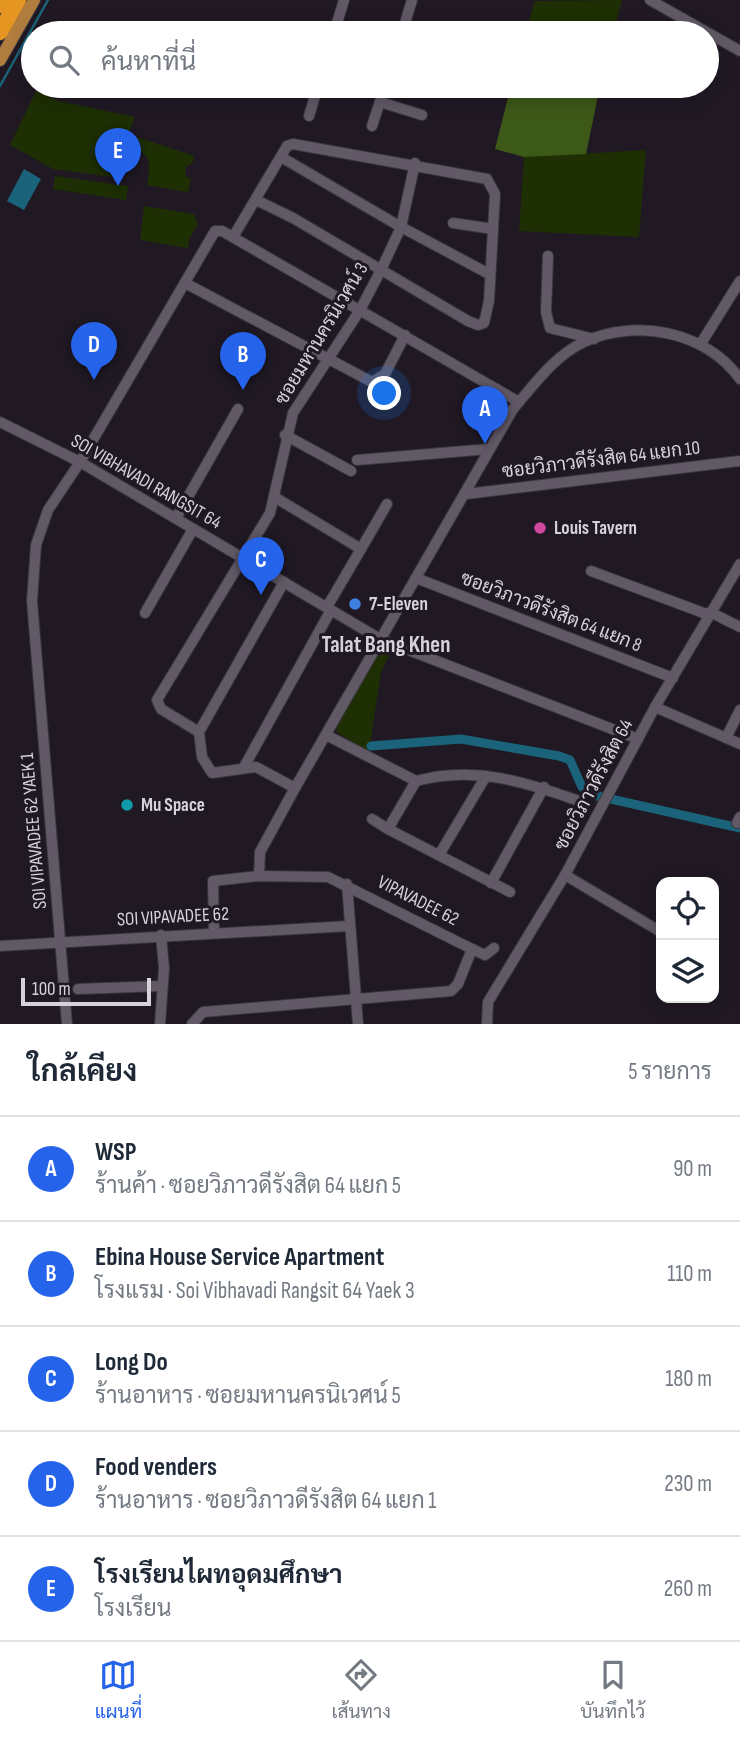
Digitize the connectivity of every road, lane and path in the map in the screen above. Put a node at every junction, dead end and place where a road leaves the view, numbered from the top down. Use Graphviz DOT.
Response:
graph roads {
  1 [pos="3,0"];
  2 [pos="18,0"];
  3 [pos="34,0"];
  4 [pos="344,0"];
  5 [pos="412,0"];
  6 [pos="649,0"];
  7 [pos="0,5"];
  8 [pos="22,21"];
  9 [pos="338,21"];
  10 [pos="406,21"];
  11 [pos="686,21"];
  12 [pos="21,23"];
  13 [pos="0,32"];
  14 [pos="719,39"];
  15 [pos="740,51"];
  16 [pos="0,60"];
  17 [pos="314,98"];
  18 [pos="382,98"];
  19 [pos="380,102"];
  20 [pos="422,115"];
  21 [pos="309,116"];
  22 [pos="372,127"];
  23 [pos="281,157"];
  24 [pos="415,163"];
  25 [pos="256,200"];
  26 [pos="453,223"];
  27 [pos="401,228"];
  28 [pos="493,229"];
  29 [pos="233,237"];
  30 [pos="548,256"];
  31 [pos="381,270"];
  32 [pos="489,274"];
  33 [pos="740,281"];
  34 [pos="185,283"];
  35 [pos="360,310"];
  36 [pos="405,335"];
  37 [pos="594,339"];
  38 [pos="700,345"];
  39 [pos="327,360"];
  40 [pos="740,379"];
  41 [pos="519,402"];
  42 [pos="238,409"];
  43 [pos="0,422"];
  44 [pos="285,435"];
  45 [pos="489,449"];
  46 [pos="357,460"];
  47 [pos="740,461"];
  48 [pos="80,462"];
  49 [pos="351,471"];
  50 [pos="466,494"];
  51 [pos="276,498"];
  52 [pos="387,505"];
  53 [pos="176,519"];
  54 [pos="193,529"];
  55 [pos="361,549"];
  56 [pos="242,557"];
  57 [pos="740,564"];
  58 [pos="591,571"];
  59 [pos="416,578"];
  60 [pos="284,582"];
  61 [pos="329,608"];
  62 [pos="145,613"];
  63 [pos="710,613"];
  64 [pos="740,627"];
  65 [pos="380,639"];
  66 [pos="673,678"];
  67 [pos="655,707"];
  68 [pos="740,709"];
  69 [pos="199,732"];
  70 [pos="326,735"];
  71 [pos="726,738"];
  72 [pos="639,740"];
  73 [pos="740,744"];
  74 [pos="244,767"];
  75 [pos="486,776"];
  76 [pos="416,781"];
  77 [pos="544,787"];
  78 [pos="295,789"];
  79 [pos="579,801"];
  80 [pos="372,819"];
  81 [pos="388,829"];
  82 [pos="439,855"];
  83 [pos="565,875"];
  84 [pos="259,876"];
  85 [pos="491,883"];
  86 [pos="347,884"];
  87 [pos="510,892"];
  88 [pos="349,926"];
  89 [pos="656,929"];
  90 [pos="214,932"];
  91 [pos="162,935"];
  92 [pos="61,941"];
  93 [pos="0,946"];
  94 [pos="494,948"];
  95 [pos="472,949"];
  96 [pos="162,986"];
  97 [pos="78,989"];
  98 [pos="356,999"];
  99 [pos="67,1024"];
  100 [pos="160,1024"];
  101 [pos="192,1024"];
  102 [pos="358,1024"];
  103 [pos="487,1024"];
  1 -- 7 [label="highway"];
  2 -- 13 [label="highway"];
  3 -- 8 [label="main road"];
  4 -- 9 [label="street"];
  5 -- 10 [label="street"];
  6 -- 11 [label="street"];
  12 -- 16 [label="main road"];
  14 -- 15 [label="street"];
  17 -- 21 [label="street"];
  18 -- 19 [label="street"];
  19 -- 20 [label="street"];
  19 -- 22 [label="street"];
  23 -- 24 [label="street"];
  23 -- 25 [label="street"];
  23 -- 27 [label="street"];
  24 -- 27 [label="street, ซอยมหานครนิเวศน์ 3"];
  24 -- 28 [label="street"];
  25 -- 29 [label="street"];
  25 -- 31 [label="street"];
  26 -- 28 [label="street"];
  27 -- 31 [label="street, ซอยมหานครนิเวศน์ 3"];
  27 -- 32 [label="street"];
  28 -- 32 [label="street"];
  29 -- 34 [label="street, SOI VIPAVADEE 62 YAEK 1"];
  29 -- 35 [label="street"];
  30 -- 37 [label="street"];
  31 -- 32 [label="street"];
  31 -- 35 [label="street, ซอยมหานครนิเวศน์ 3"];
  33 -- 38 [label="street"];
  34 -- 39 [label="street"];
  34 -- 48 [label="street, SOI VIPAVADEE 62 YAEK 1"];
  35 -- 36 [label="street"];
  35 -- 39 [label="street, ซอยมหานครนิเวศน์ 3"];
  36 -- 39 [label="street"];
  36 -- 41 [label="street"];
  37 -- 38 [label="street"];
  37 -- 41 [label="street"];
  38 -- 40 [label="street"];
  39 -- 44 [label="street, ซอยมหานครนิเวศน์ 3"];
  41 -- 45 [label="street"];
  42 -- 53 [label="street"];
  43 -- 48 [label="street, SOI VIBHAVADI RANGSIT 64"];
  44 -- 49 [label="street"];
  44 -- 51 [label="street, ซอยมหานครนิเวศน์ 3"];
  45 -- 46 [label="street"];
  45 -- 50 [label="street"];
  47 -- 50 [label="street, ซอยวิภาวดีรังสิต 64 แยก 10"];
  48 -- 53 [label="street, SOI VIBHAVADI RANGSIT 64"];
  48 -- 92 [label="street, SOI VIPAVADEE 62 YAEK 1"];
  50 -- 59 [label="street"];
  51 -- 55 [label="street"];
  51 -- 56 [label="street, ซอยมหานครนิเวศน์ 3"];
  52 -- 55 [label="street"];
  53 -- 54 [label="street, SOI VIBHAVADI RANGSIT 64"];
  54 -- 56 [label="street, SOI VIBHAVADI RANGSIT 64"];
  54 -- 62 [label="street"];
  55 -- 61 [label="street"];
  56 -- 60 [label="street, SOI VIBHAVADI RANGSIT 64"];
  56 -- 69 [label="street, ซอยมหานครนิเวศน์ 3"];
  57 -- 63 [label="street, ซอยวิภาวดีรังสิต 64"];
  58 -- 63 [label="street"];
  59 -- 65 [label="street"];
  59 -- 66 [label="street, ซอยวิภาวดีรังสิต 64 แยก 8"];
  60 -- 61 [label="street, SOI VIBHAVADI RANGSIT 64"];
  60 -- 69 [label="street"];
  61 -- 65 [label="street, SOI VIBHAVADI RANGSIT 64"];
  61 -- 74 [label="street"];
  63 -- 64 [label="street"];
  63 -- 66 [label="street, ซอยวิภาวดีรังสิต 64"];
  65 -- 70 [label="street"];
  65 -- 72 [label="street, SOI VIBHAVADI RANGSIT 64"];
  66 -- 67 [label="street, ซอยวิภาวดีรังสิต 64"];
  67 -- 71 [label="street"];
  67 -- 72 [label="street, ซอยวิภาวดีรังสิต 64"];
  68 -- 71 [label="street"];
  69 -- 74 [label="street"];
  70 -- 76 [label="street"];
  70 -- 78 [label="street"];
  71 -- 73 [label="street"];
  72 -- 83 [label="street, ซอยวิภาวดีรังสิต 64"];
  74 -- 78 [label="street"];
  75 -- 76 [label="street"];
  75 -- 77 [label="street"];
  75 -- 82 [label="street"];
  76 -- 81 [label="street"];
  77 -- 79 [label="street"];
  77 -- 85 [label="street"];
  78 -- 84 [label="street"];
  80 -- 81 [label="street"];
  81 -- 82 [label="street"];
  82 -- 85 [label="street"];
  83 -- 89 [label="street"];
  83 -- 103 [label="street, ซอยวิภาวดีรังสิต 64"];
  84 -- 86 [label="street, VIPAVADEE 62"];
  84 -- 90 [label="street, VIPAVADEE 62"];
  85 -- 87 [label="street"];
  86 -- 88 [label="street"];
  86 -- 95 [label="street, VIPAVADEE 62"];
  88 -- 90 [label="street, SOI VIPAVADEE 62"];
  88 -- 98 [label="street"];
  90 -- 91 [label="street, SOI VIPAVADEE 62"];
  91 -- 92 [label="street, SOI VIPAVADEE 62"];
  91 -- 96 [label="street"];
  92 -- 93 [label="street, SOI VIPAVADEE 62"];
  92 -- 99 [label="street, SOI VIPAVADEE 62 YAEK 1"];
  94 -- 95 [label="street"];
  95 -- 98 [label="street, VIPAVADEE 62"];
  96 -- 97 [label="street"];
  96 -- 100 [label="street"];
  98 -- 101 [label="street, VIPAVADEE 62"];
  98 -- 102 [label="street"];
}
